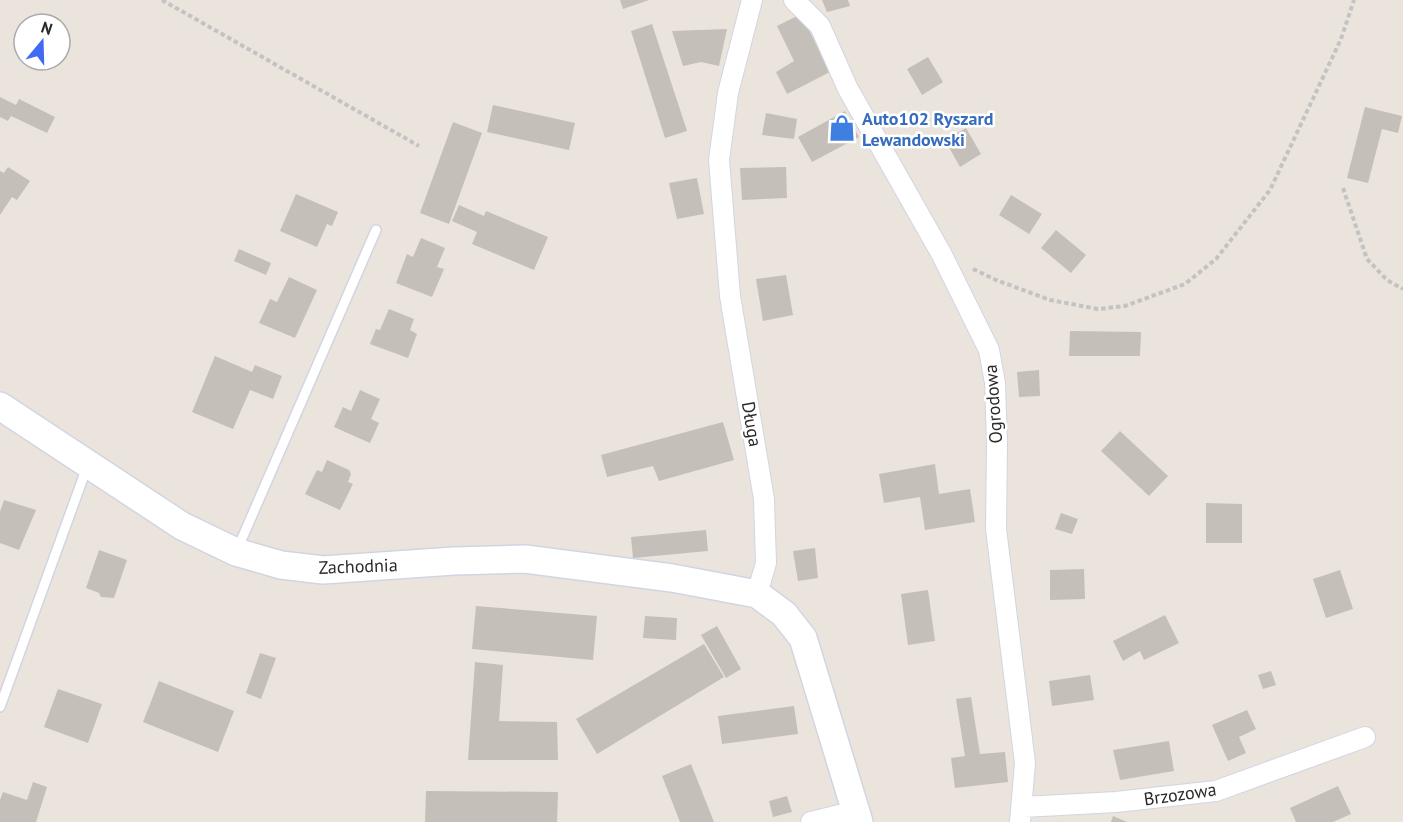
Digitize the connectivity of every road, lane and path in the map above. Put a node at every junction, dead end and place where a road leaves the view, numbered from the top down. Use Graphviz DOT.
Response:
graph roads {
  1 [pos="162,0"];
  2 [pos="752,0"];
  3 [pos="794,0"];
  4 [pos="1354,0"];
  5 [pos="419,146"];
  6 [pos="1343,188"];
  7 [pos="376,230"];
  8 [pos="942,255"];
  9 [pos="1403,289"];
  10 [pos="0,406"];
  11 [pos="88,465"];
  12 [pos="236,552"];
  13 [pos="757,594"];
  14 [pos="0,707"];
  15 [pos="1365,737"];
  16 [pos="1021,815"];
  17 [pos="857,817"];
  18 [pos="811,822"];
  1 -- 5 [label="path"];
  2 -- 13 [label="street, Długa"];
  3 -- 8 [label="street, Ogrodowa"];
  4 -- 8 [label="path"];
  6 -- 9 [label="path"];
  7 -- 12 [label="lane"];
  8 -- 16 [label="street, Ogrodowa"];
  10 -- 11 [label="street, Zachodnia"];
  11 -- 12 [label="street, Zachodnia"];
  11 -- 14 [label="lane"];
  12 -- 13 [label="street, Zachodnia"];
  13 -- 17 [label="street"];
  15 -- 16 [label="street, Brzozowa"];
  17 -- 18 [label="street"];
}
